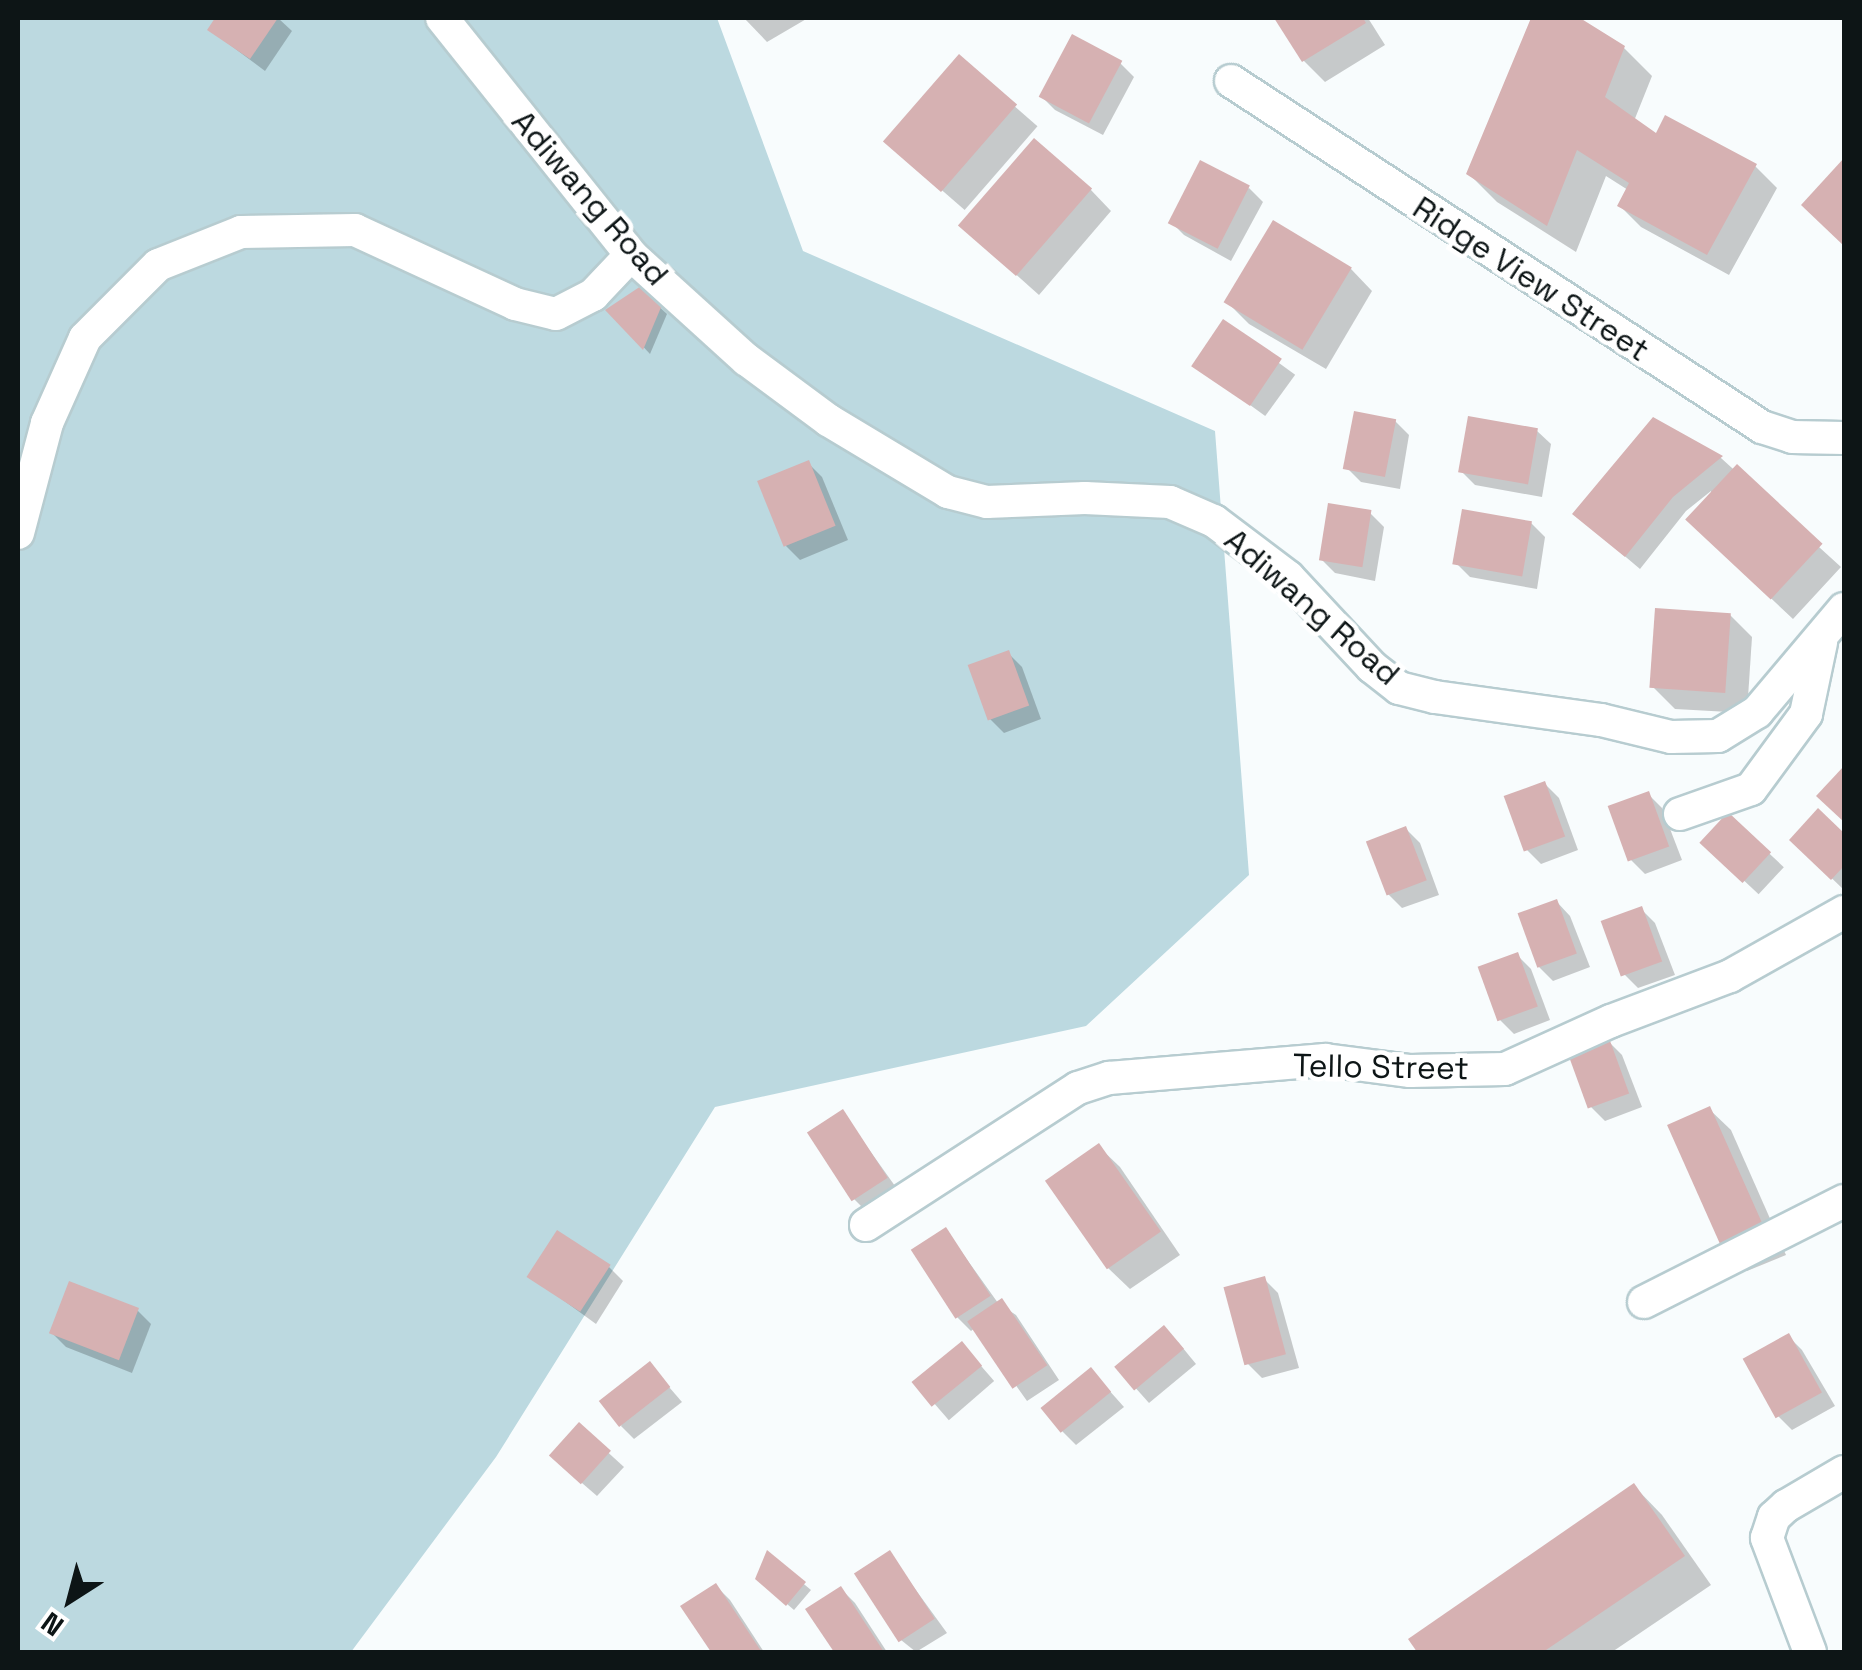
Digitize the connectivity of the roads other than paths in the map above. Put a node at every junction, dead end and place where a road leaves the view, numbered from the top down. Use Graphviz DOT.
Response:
graph roads {
  1 [pos="442,18"];
  2 [pos="1231,82"];
  3 [pos="631,255"];
  4 [pos="1844,438"];
  5 [pos="18,533"];
  6 [pos="1844,609"];
  7 [pos="1822,639"];
  8 [pos="1680,814"];
  9 [pos="1844,912"];
  10 [pos="1844,1201"];
  11 [pos="866,1225"];
  12 [pos="1644,1302"];
  13 [pos="1844,1472"];
  14 [pos="1810,1652"];
  1 -- 3 [label="street, Adiwang Road"];
  2 -- 4 [label="street, Ridge View Street"];
  3 -- 5 [label="street"];
  3 -- 7 [label="street, Adiwang Road"];
  6 -- 7 [label="street, Adiwang Road"];
  7 -- 8 [label="street"];
  9 -- 11 [label="street, Tello Street"];
  10 -- 12 [label="street"];
  13 -- 14 [label="street"];
}
